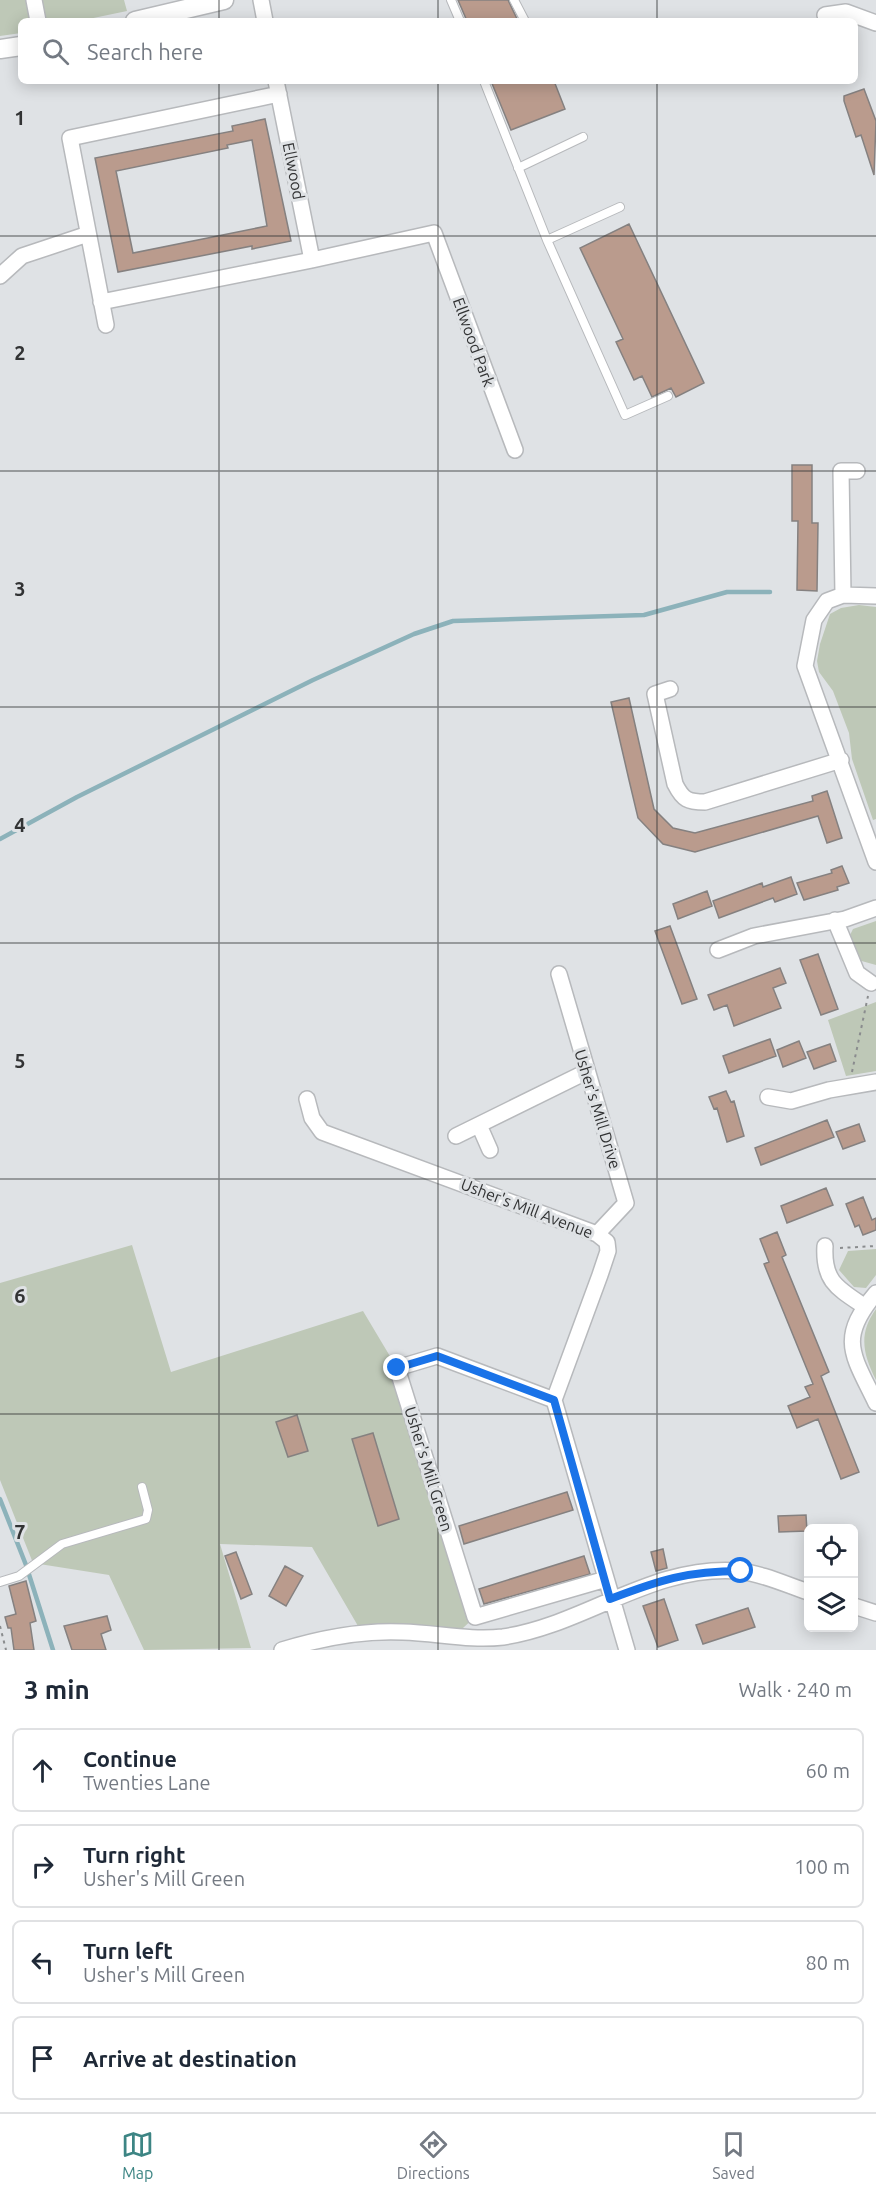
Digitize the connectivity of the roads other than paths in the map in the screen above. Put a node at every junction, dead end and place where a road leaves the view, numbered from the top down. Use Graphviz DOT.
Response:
graph roads {
  1 [pos="33,0"];
  2 [pos="224,0"];
  3 [pos="261,0"];
  4 [pos="451,0"];
  5 [pos="514,0"];
  6 [pos="37,18"];
  7 [pos="148,18"];
  8 [pos="264,18"];
  9 [pos="459,18"];
  10 [pos="523,18"];
  11 [pos="826,18"];
  12 [pos="876,23"];
  13 [pos="18,46"];
  14 [pos="0,49"];
  15 [pos="485,84"];
  16 [pos="278,87"];
  17 [pos="583,137"];
  18 [pos="518,168"];
  19 [pos="620,207"];
  20 [pos="88,234"];
  21 [pos="547,240"];
  22 [pos="312,261"];
  23 [pos="0,276"];
  24 [pos="101,302"];
  25 [pos="106,326"];
  26 [pos="668,396"];
  27 [pos="515,450"];
  28 [pos="857,471"];
  29 [pos="843,595"];
  30 [pos="876,596"];
  31 [pos="670,689"];
  32 [pos="840,760"];
  33 [pos="876,862"];
  34 [pos="876,908"];
  35 [pos="835,920"];
  36 [pos="718,950"];
  37 [pos="559,974"];
  38 [pos="872,983"];
  39 [pos="586,1072"];
  40 [pos="876,1082"];
  41 [pos="768,1097"];
  42 [pos="307,1098"];
  43 [pos="480,1125"];
  44 [pos="456,1136"];
  45 [pos="490,1150"];
  46 [pos="597,1234"];
  47 [pos="825,1246"];
  48 [pos="876,1293"];
  49 [pos="864,1306"];
  50 [pos="554,1400"];
  51 [pos="876,1403"];
  52 [pos="141,1487"];
  53 [pos="606,1579"];
  54 [pos="0,1582"];
  55 [pos="804,1591"];
  56 [pos="610,1599"];
  57 [pos="858,1607"];
  58 [pos="876,1613"];
  59 [pos="282,1650"];
  60 [pos="627,1650"];
  1 -- 6 [label="street"];
  2 -- 7 [label="street"];
  3 -- 8 [label="street"];
  4 -- 9 [label="lane"];
  5 -- 10 [label="lane"];
  11 -- 12 [label="street"];
  13 -- 14 [label="street"];
  15 -- 18 [label="lane"];
  16 -- 20 [label="street"];
  16 -- 22 [label="street, Ellwood"];
  17 -- 18 [label="lane"];
  18 -- 21 [label="lane"];
  19 -- 21 [label="lane"];
  20 -- 23 [label="street"];
  20 -- 24 [label="street"];
  21 -- 26 [label="lane"];
  22 -- 24 [label="street"];
  22 -- 27 [label="street, Ellwood Park"];
  24 -- 25 [label="street"];
  28 -- 29 [label="street"];
  29 -- 30 [label="street"];
  29 -- 32 [label="street"];
  31 -- 32 [label="street"];
  32 -- 33 [label="street"];
  34 -- 35 [label="street"];
  35 -- 36 [label="street"];
  35 -- 38 [label="street"];
  37 -- 39 [label="street, Usher's Mill Drive"];
  39 -- 43 [label="street"];
  39 -- 46 [label="street, Usher's Mill Drive"];
  40 -- 41 [label="street"];
  42 -- 46 [label="street, Usher's Mill Avenue"];
  43 -- 44 [label="street"];
  43 -- 45 [label="street"];
  46 -- 50 [label="street, Usher's Mill Avenue"];
  47 -- 49 [label="street"];
  48 -- 49 [label="street"];
  49 -- 51 [label="street"];
  50 -- 53 [label="street"];
  50 -- 53 [label="street, Usher's Mill Green"];
  52 -- 54 [label="lane"];
  53 -- 56 [label="street"];
  55 -- 56 [label="street"];
  56 -- 59 [label="street"];
  56 -- 60 [label="street"];
  57 -- 58 [label="street"];
}
